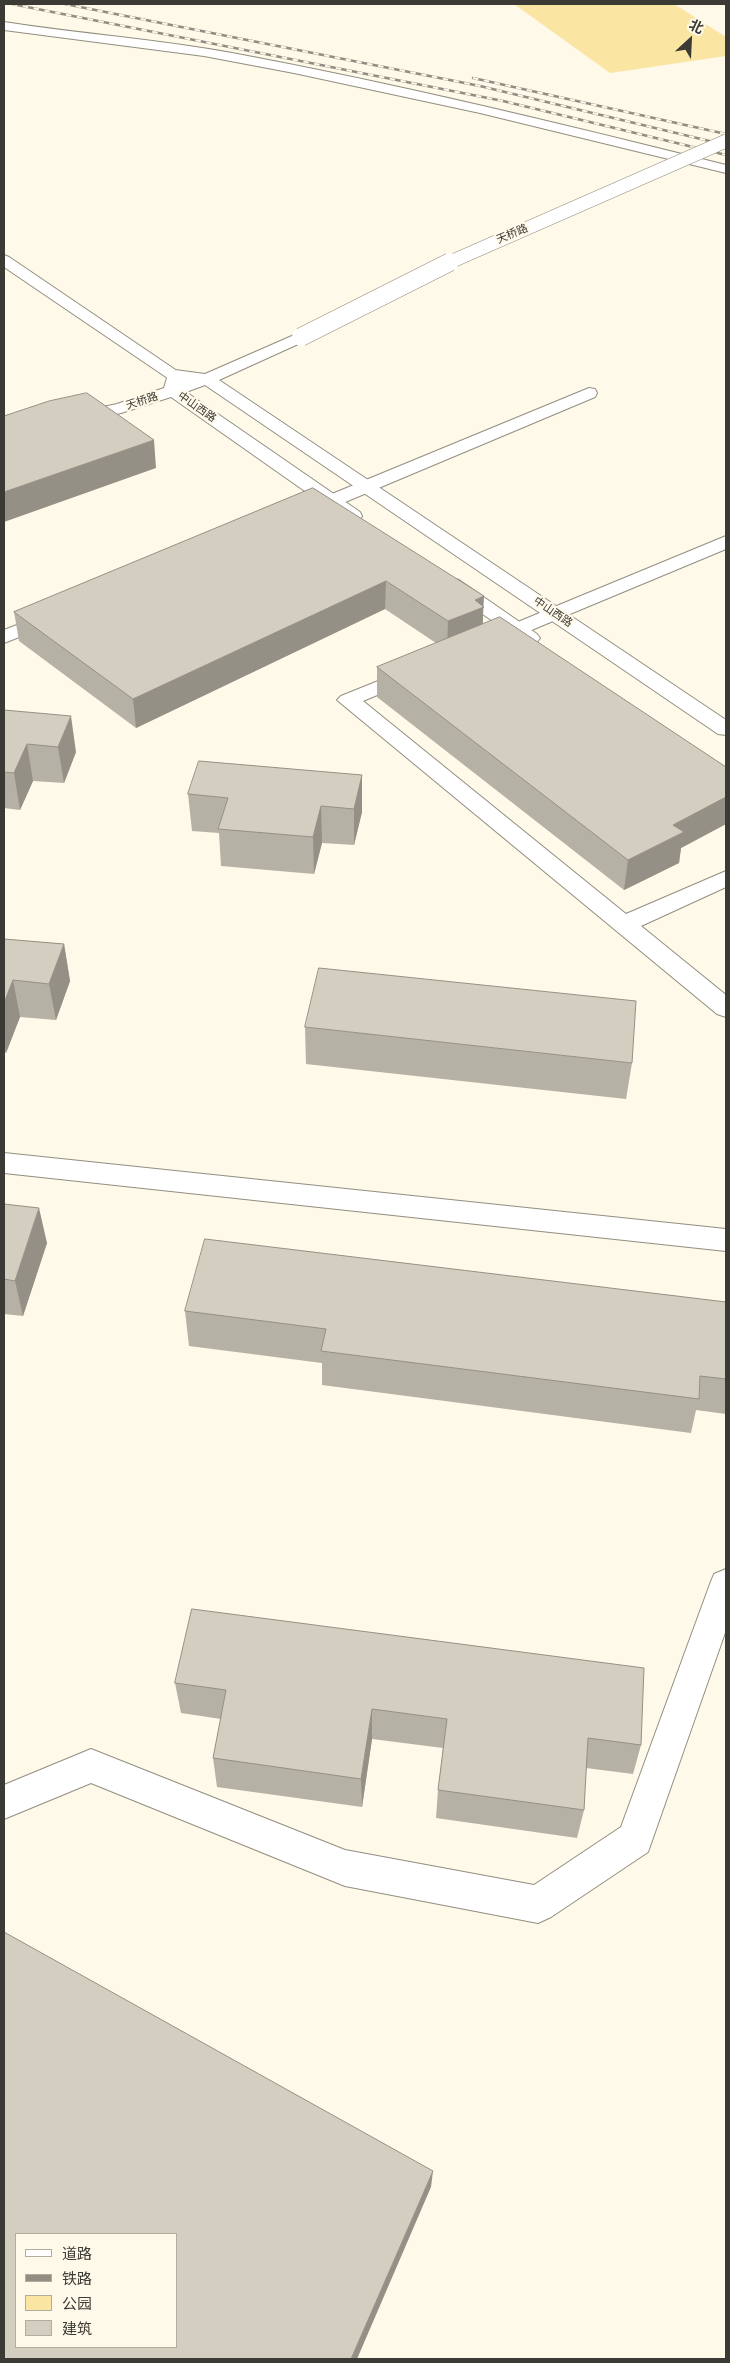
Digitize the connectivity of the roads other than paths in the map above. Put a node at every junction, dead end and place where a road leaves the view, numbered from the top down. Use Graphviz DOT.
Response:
graph roads {
  1 [pos="4,26"];
  2 [pos="726,141"];
  3 [pos="726,169"];
  4 [pos="4,260"];
  5 [pos="302,337"];
  6 [pos="206,379"];
  7 [pos="174,383"];
  8 [pos="589,393"];
  9 [pos="4,419"];
  10 [pos="4,433"];
  11 [pos="366,486"];
  12 [pos="332,501"];
  13 [pos="286,520"];
  14 [pos="372,529"];
  15 [pos="726,542"];
  16 [pos="437,574"];
  17 [pos="68,611"];
  18 [pos="555,614"];
  19 [pos="518,630"];
  20 [pos="4,637"];
  21 [pos="542,646"];
  22 [pos="473,648"];
  23 [pos="428,667"];
  24 [pos="726,729"];
  25 [pos="726,878"];
  26 [pos="625,924"];
  27 [pos="726,1008"];
  28 [pos="4,1163"];
  29 [pos="726,1240"];
  30 [pos="726,1584"];
  31 [pos="4,1802"];
  1 -- 3 [label="street"];
  2 -- 5 [label="street, 天桥路, bridge"];
  4 -- 7 [label="street"];
  5 -- 6 [label="street, 天桥路"];
  5 -- 7 [label="street, 天桥路"];
  6 -- 7 [label="street, 中山西路"];
  6 -- 11 [label="street, 中山西路"];
  7 -- 9 [label="street, 天桥路"];
  7 -- 10 [label="street, 天桥路"];
  7 -- 12 [label="street, 中山西路"];
  8 -- 11 [label="street"];
  11 -- 12 [label="street"];
  11 -- 18 [label="street, 中山西路"];
  12 -- 13 [label="street"];
  12 -- 14 [label="street, 中山西路"];
  15 -- 18 [label="street"];
  16 -- 19 [label="street"];
  17 -- 20 [label="street"];
  18 -- 19 [label="street"];
  18 -- 24 [label="street, 中山西路"];
  19 -- 21 [label="street"];
  19 -- 22 [label="street"];
  23 -- 26 [label="street"];
  25 -- 26 [label="street"];
  26 -- 27 [label="street"];
  28 -- 29 [label="street"];
  30 -- 31 [label="street"];
}
